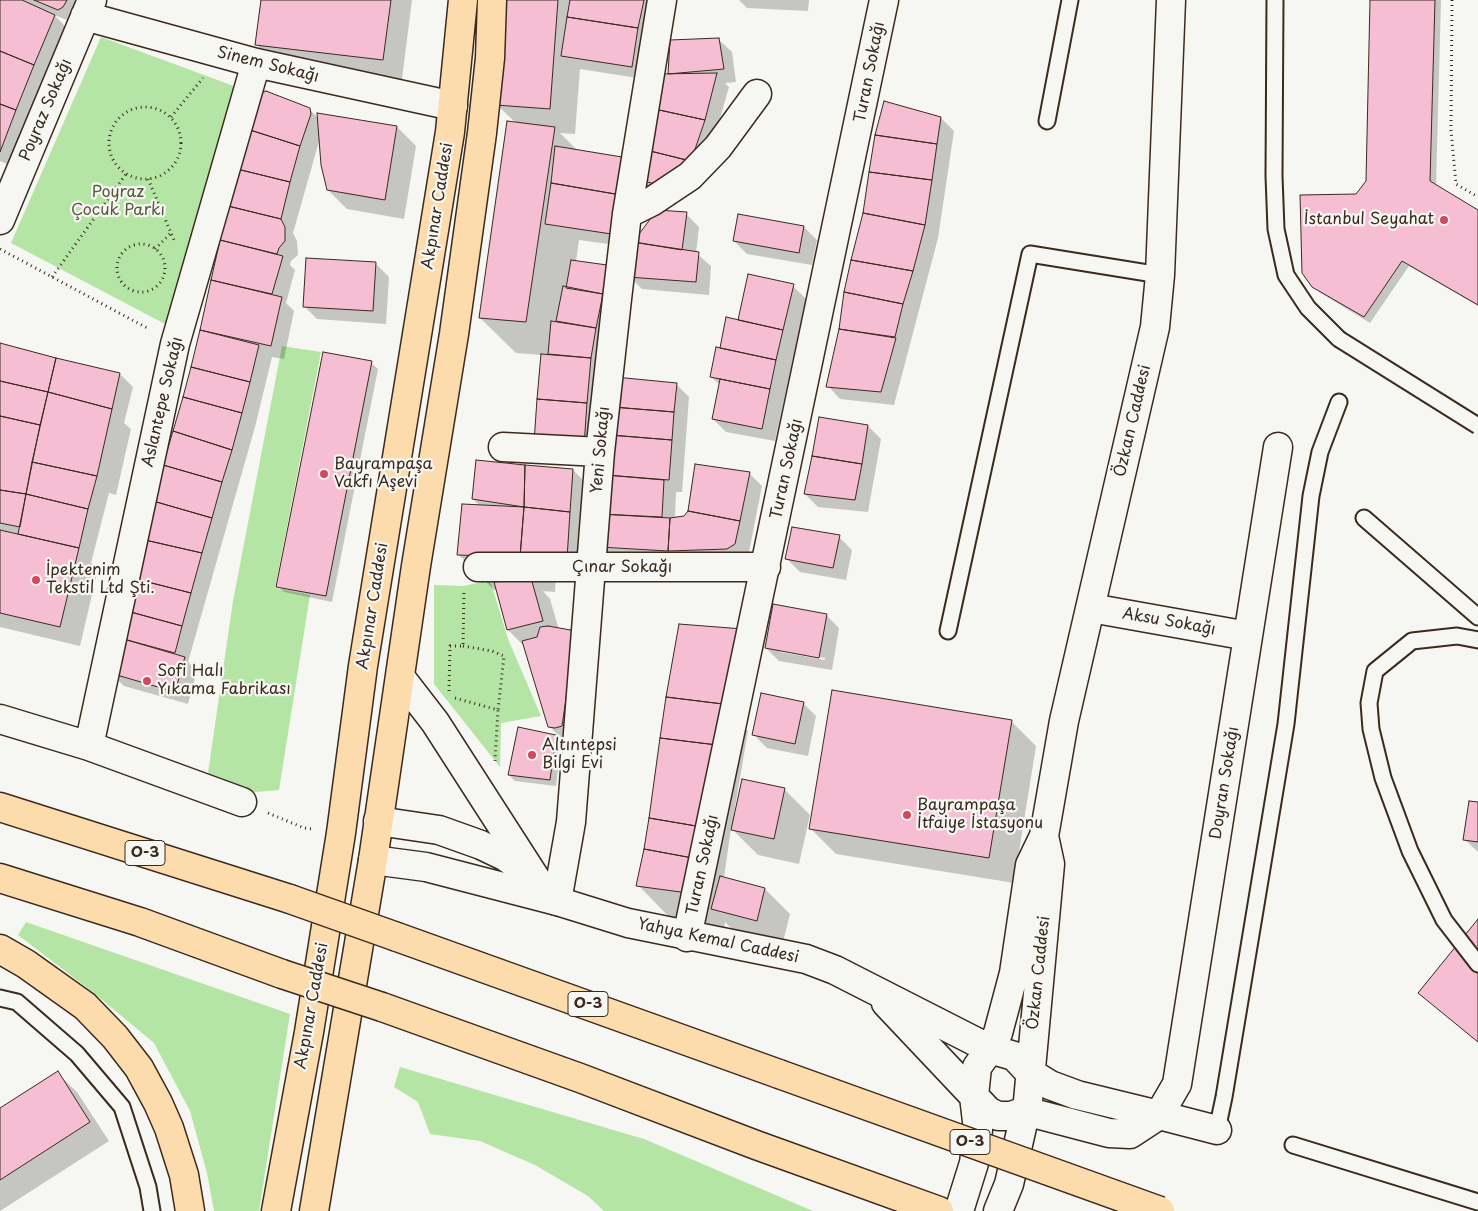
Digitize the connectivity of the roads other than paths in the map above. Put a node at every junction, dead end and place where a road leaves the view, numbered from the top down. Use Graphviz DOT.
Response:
graph roads {
  1 [pos="463,0"];
  2 [pos="492,0"];
  3 [pos="662,0"];
  4 [pos="884,0"];
  5 [pos="1070,0"];
  6 [pos="1171,0"];
  7 [pos="1275,0"];
  8 [pos="89,8"];
  9 [pos="256,63"];
  10 [pos="757,94"];
  11 [pos="452,106"];
  12 [pos="1047,121"];
  13 [pos="8,178"];
  14 [pos="628,214"];
  15 [pos="0,220"];
  16 [pos="1160,275"];
  17 [pos="1339,402"];
  18 [pos="1478,426"];
  19 [pos="503,447"];
  20 [pos="1278,447"];
  21 [pos="600,452"];
  22 [pos="1364,518"];
  23 [pos="766,567"];
  24 [pos="592,568"];
  25 [pos="471,577"];
  26 [pos="1091,608"];
  27 [pos="1478,617"];
  28 [pos="948,631"];
  29 [pos="1248,636"];
  30 [pos="1478,640"];
  31 [pos="401,678"];
  32 [pos="0,719"];
  33 [pos="89,746"];
  34 [pos="242,802"];
  35 [pos="0,807"];
  36 [pos="378,821"];
  37 [pos="341,833"];
  38 [pos="1044,836"];
  39 [pos="373,860"];
  40 [pos="0,878"];
  41 [pos="536,879"];
  42 [pos="557,901"];
  43 [pos="687,936"];
  44 [pos="0,950"];
  45 [pos="1478,964"];
  46 [pos="874,991"];
  47 [pos="0,998"];
  48 [pos="990,1049"];
  49 [pos="1029,1072"];
  50 [pos="974,1096"];
  51 [pos="1025,1111"];
  52 [pos="1160,1115"];
  53 [pos="1216,1130"];
  54 [pos="1293,1144"];
  55 [pos="1478,1202"];
  56 [pos="152,1211"];
  57 [pos="190,1211"];
  58 [pos="276,1211"];
  59 [pos="314,1211"];
  60 [pos="939,1211"];
  61 [pos="960,1211"];
  62 [pos="998,1211"];
  63 [pos="1160,1211"];
  1 -- 11 [label="main road, Akpınar Caddesi"];
  2 -- 31 [label="main road, Akpınar Caddesi"];
  3 -- 14 [label="street, Yeni Sokağı"];
  4 -- 23 [label="street, Turan Sokağı"];
  5 -- 12 [label="lane"];
  6 -- 16 [label="street, Özkan Caddesi"];
  7 -- 18 [label="lane, bridge"];
  8 -- 9 [label="street, Sinem Sokağı"];
  8 -- 13 [label="street, Poyraz Sokağı"];
  9 -- 11 [label="street, Sinem Sokağı"];
  9 -- 33 [label="street, Aslantepe Sokağı"];
  10 -- 14 [label="street"];
  11 -- 37 [label="main road, Akpınar Caddesi"];
  13 -- 15 [label="street, Poyraz Sokağı"];
  14 -- 21 [label="street, Yeni Sokağı"];
  16 -- 26 [label="street, Özkan Caddesi"];
  16 -- 28 [label="lane"];
  17 -- 53 [label="lane"];
  19 -- 21 [label="street"];
  20 -- 29 [label="street, Doyran Sokağı"];
  21 -- 24 [label="street, Yeni Sokağı"];
  22 -- 27 [label="lane"];
  23 -- 24 [label="street, Çınar Sokağı"];
  23 -- 43 [label="street, Turan Sokağı"];
  24 -- 25 [label="street, Çınar Sokağı"];
  24 -- 42 [label="street, Yeni Sokağı"];
  26 -- 29 [label="street, Aksu Sokağı"];
  26 -- 38 [label="street, Özkan Caddesi"];
  29 -- 52 [label="street, Doyran Sokağı"];
  30 -- 45 [label="lane"];
  31 -- 36 [label="main road, Akpınar Caddesi"];
  31 -- 41 [label="street"];
  32 -- 33 [label="street"];
  33 -- 34 [label="street"];
  35 -- 63 [label="main road, O-3, bridge"];
  36 -- 37 [label="main road"];
  36 -- 39 [label="main road, Akpınar Caddesi"];
  36 -- 41 [label="street, Yahya Kemal Caddesi"];
  37 -- 39 [label="main road"];
  37 -- 58 [label="main road, Akpınar Caddesi"];
  38 -- 48 [label="street, Özkan Caddesi"];
  38 -- 49 [label="street, Özkan Caddesi"];
  39 -- 42 [label="street, Yahya Kemal Caddesi"];
  39 -- 59 [label="main road, Akpınar Caddesi"];
  40 -- 60 [label="main road, bridge"];
  41 -- 42 [label="street, Yahya Kemal Caddesi"];
  42 -- 43 [label="street, Yahya Kemal Caddesi"];
  43 -- 46 [label="street, Yahya Kemal Caddesi"];
  44 -- 57 [label="main road"];
  46 -- 48 [label="street, Yahya Kemal Caddesi"];
  46 -- 50 [label="street"];
  47 -- 56 [label="lane"];
  48 -- 49 [label="street"];
  48 -- 50 [label="street, Özkan Caddesi"];
  49 -- 51 [label="street, Özkan Caddesi"];
  49 -- 52 [label="street"];
  50 -- 51 [label="street"];
  50 -- 61 [label="street, Özkan Caddesi"];
  51 -- 52 [label="street"];
  51 -- 62 [label="street, Özkan Caddesi"];
  52 -- 53 [label="street"];
  54 -- 55 [label="lane"];
}
